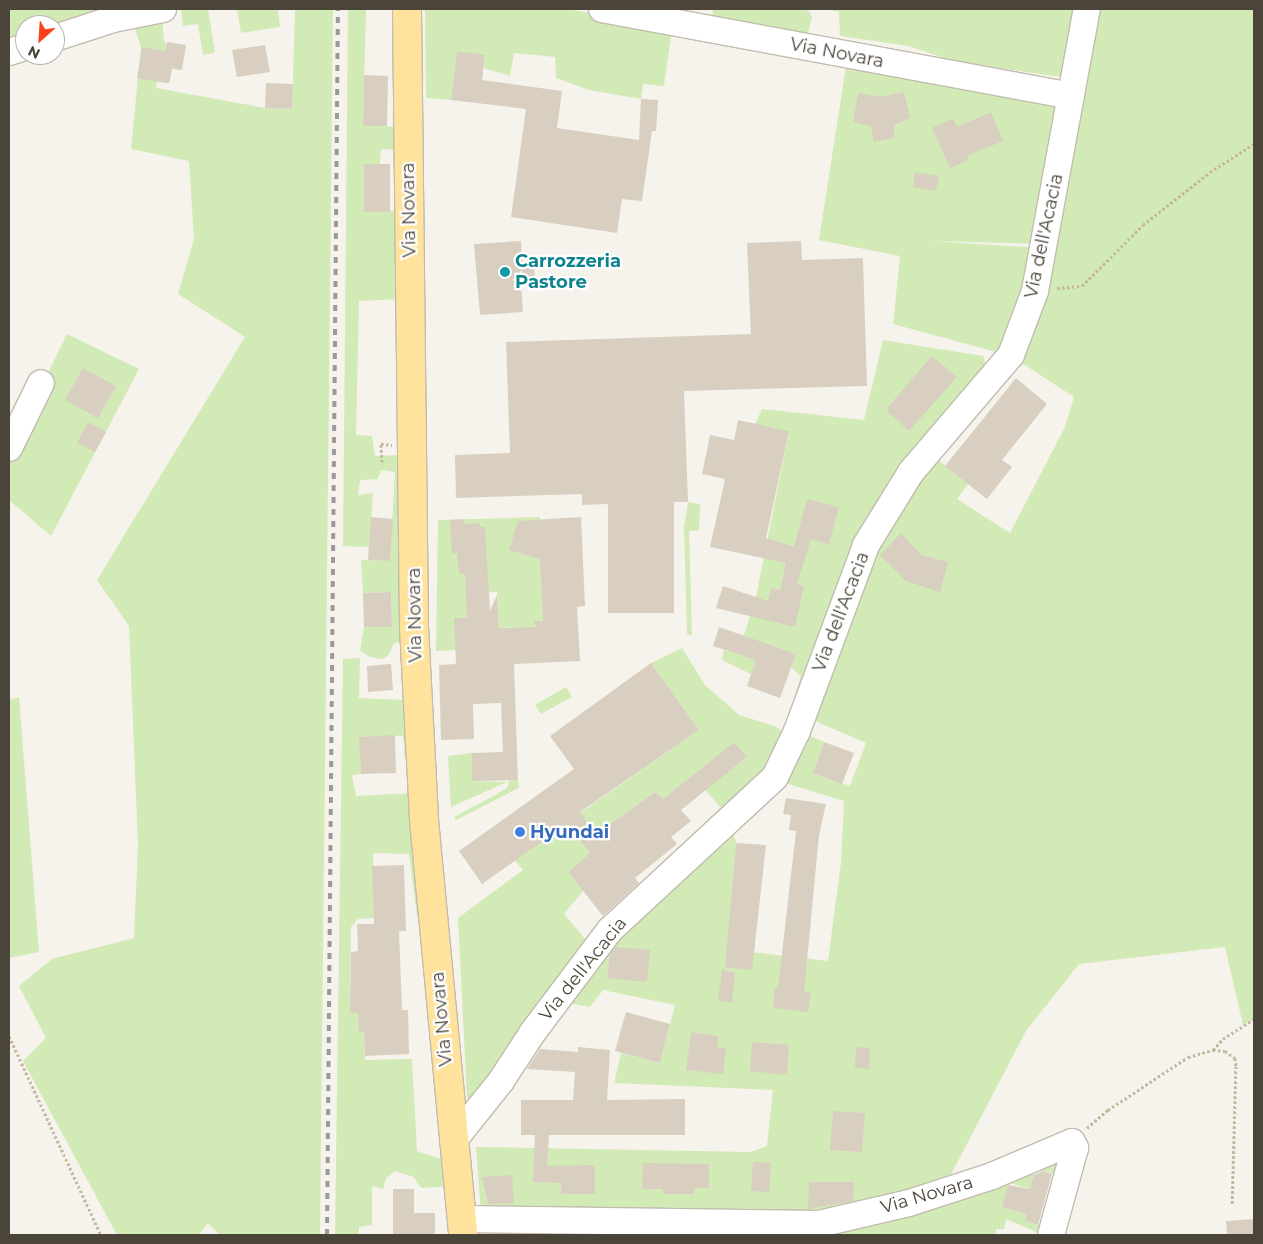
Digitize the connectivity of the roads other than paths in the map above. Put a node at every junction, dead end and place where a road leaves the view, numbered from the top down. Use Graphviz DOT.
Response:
graph roads {
  1 [pos="163,9"];
  2 [pos="407,9"];
  3 [pos="602,9"];
  4 [pos="1087,9"];
  5 [pos="126,13"];
  6 [pos="65,34"];
  7 [pos="1071,96"];
  8 [pos="41,383"];
  9 [pos="9,448"];
  10 [pos="453,1141"];
  11 [pos="462,1227"];
  12 [pos="776,1229"];
  13 [pos="1051,1235"];
  1 -- 5 [label="street"];
  2 -- 10 [label="main road, Via Novara"];
  3 -- 7 [label="street, Via Novara"];
  4 -- 7 [label="street, Via dell'Acacia"];
  5 -- 6 [label="street"];
  7 -- 10 [label="street, Via dell'Acacia"];
  8 -- 9 [label="street"];
  10 -- 11 [label="main road, Via Novara"];
  11 -- 12 [label="street, Via Novara"];
  12 -- 13 [label="street, Via Novara"];
}
